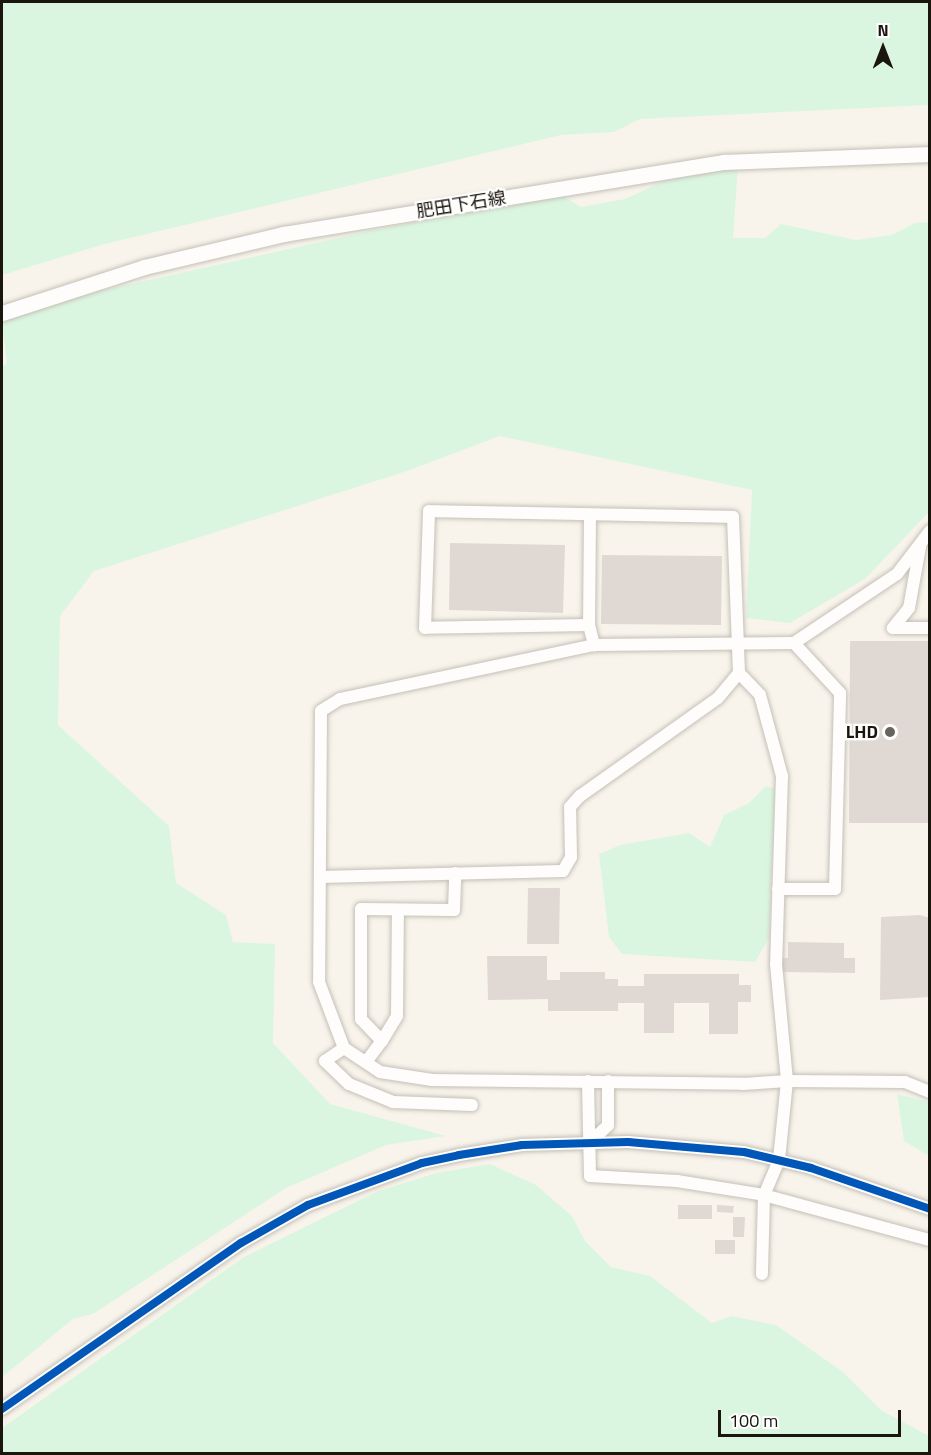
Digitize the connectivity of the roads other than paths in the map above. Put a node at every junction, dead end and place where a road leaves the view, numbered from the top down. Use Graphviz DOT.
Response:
graph roads {
  1 [pos="930,154"];
  2 [pos="2,313"];
  3 [pos="590,515"];
  4 [pos="930,531"];
  5 [pos="920,546"];
  6 [pos="589,625"];
  7 [pos="930,628"];
  8 [pos="794,643"];
  9 [pos="594,645"];
  10 [pos="738,645"];
  11 [pos="739,673"];
  12 [pos="455,873"];
  13 [pos="320,877"];
  14 [pos="778,889"];
  15 [pos="398,910"];
  16 [pos="382,1041"];
  17 [pos="344,1048"];
  18 [pos="366,1062"];
  19 [pos="432,1080"];
  20 [pos="588,1080"];
  21 [pos="787,1080"];
  22 [pos="608,1081"];
  23 [pos="930,1092"];
  24 [pos="426,1103"];
  25 [pos="472,1105"];
  26 [pos="589,1143"];
  27 [pos="779,1160"];
  28 [pos="764,1195"];
  29 [pos="930,1209"];
  30 [pos="930,1240"];
  31 [pos="762,1274"];
  32 [pos="2,1409"];
  1 -- 2 [label="main road, 肥田下石線"];
  3 -- 6 [label="street"];
  3 -- 6 [label="street"];
  3 -- 10 [label="street"];
  4 -- 5 [label="street"];
  5 -- 7 [label="street"];
  5 -- 8 [label="street"];
  6 -- 9 [label="street"];
  8 -- 10 [label="street"];
  8 -- 14 [label="street"];
  9 -- 10 [label="street"];
  9 -- 13 [label="street"];
  10 -- 11 [label="street"];
  11 -- 12 [label="street"];
  11 -- 14 [label="street"];
  12 -- 13 [label="street"];
  12 -- 15 [label="street"];
  13 -- 17 [label="street"];
  14 -- 21 [label="street"];
  15 -- 16 [label="street"];
  15 -- 16 [label="street"];
  16 -- 18 [label="street"];
  17 -- 18 [label="street"];
  17 -- 24 [label="street"];
  18 -- 19 [label="street"];
  19 -- 20 [label="street"];
  19 -- 24 [label="street"];
  20 -- 22 [label="street"];
  20 -- 26 [label="street"];
  21 -- 22 [label="street"];
  21 -- 23 [label="street"];
  21 -- 27 [label="street"];
  22 -- 26 [label="street"];
  24 -- 25 [label="street"];
  26 -- 27 [label="street"];
  26 -- 28 [label="street"];
  26 -- 32 [label="street"];
  27 -- 28 [label="street"];
  27 -- 29 [label="street"];
  28 -- 30 [label="street"];
  28 -- 31 [label="street"];
}
